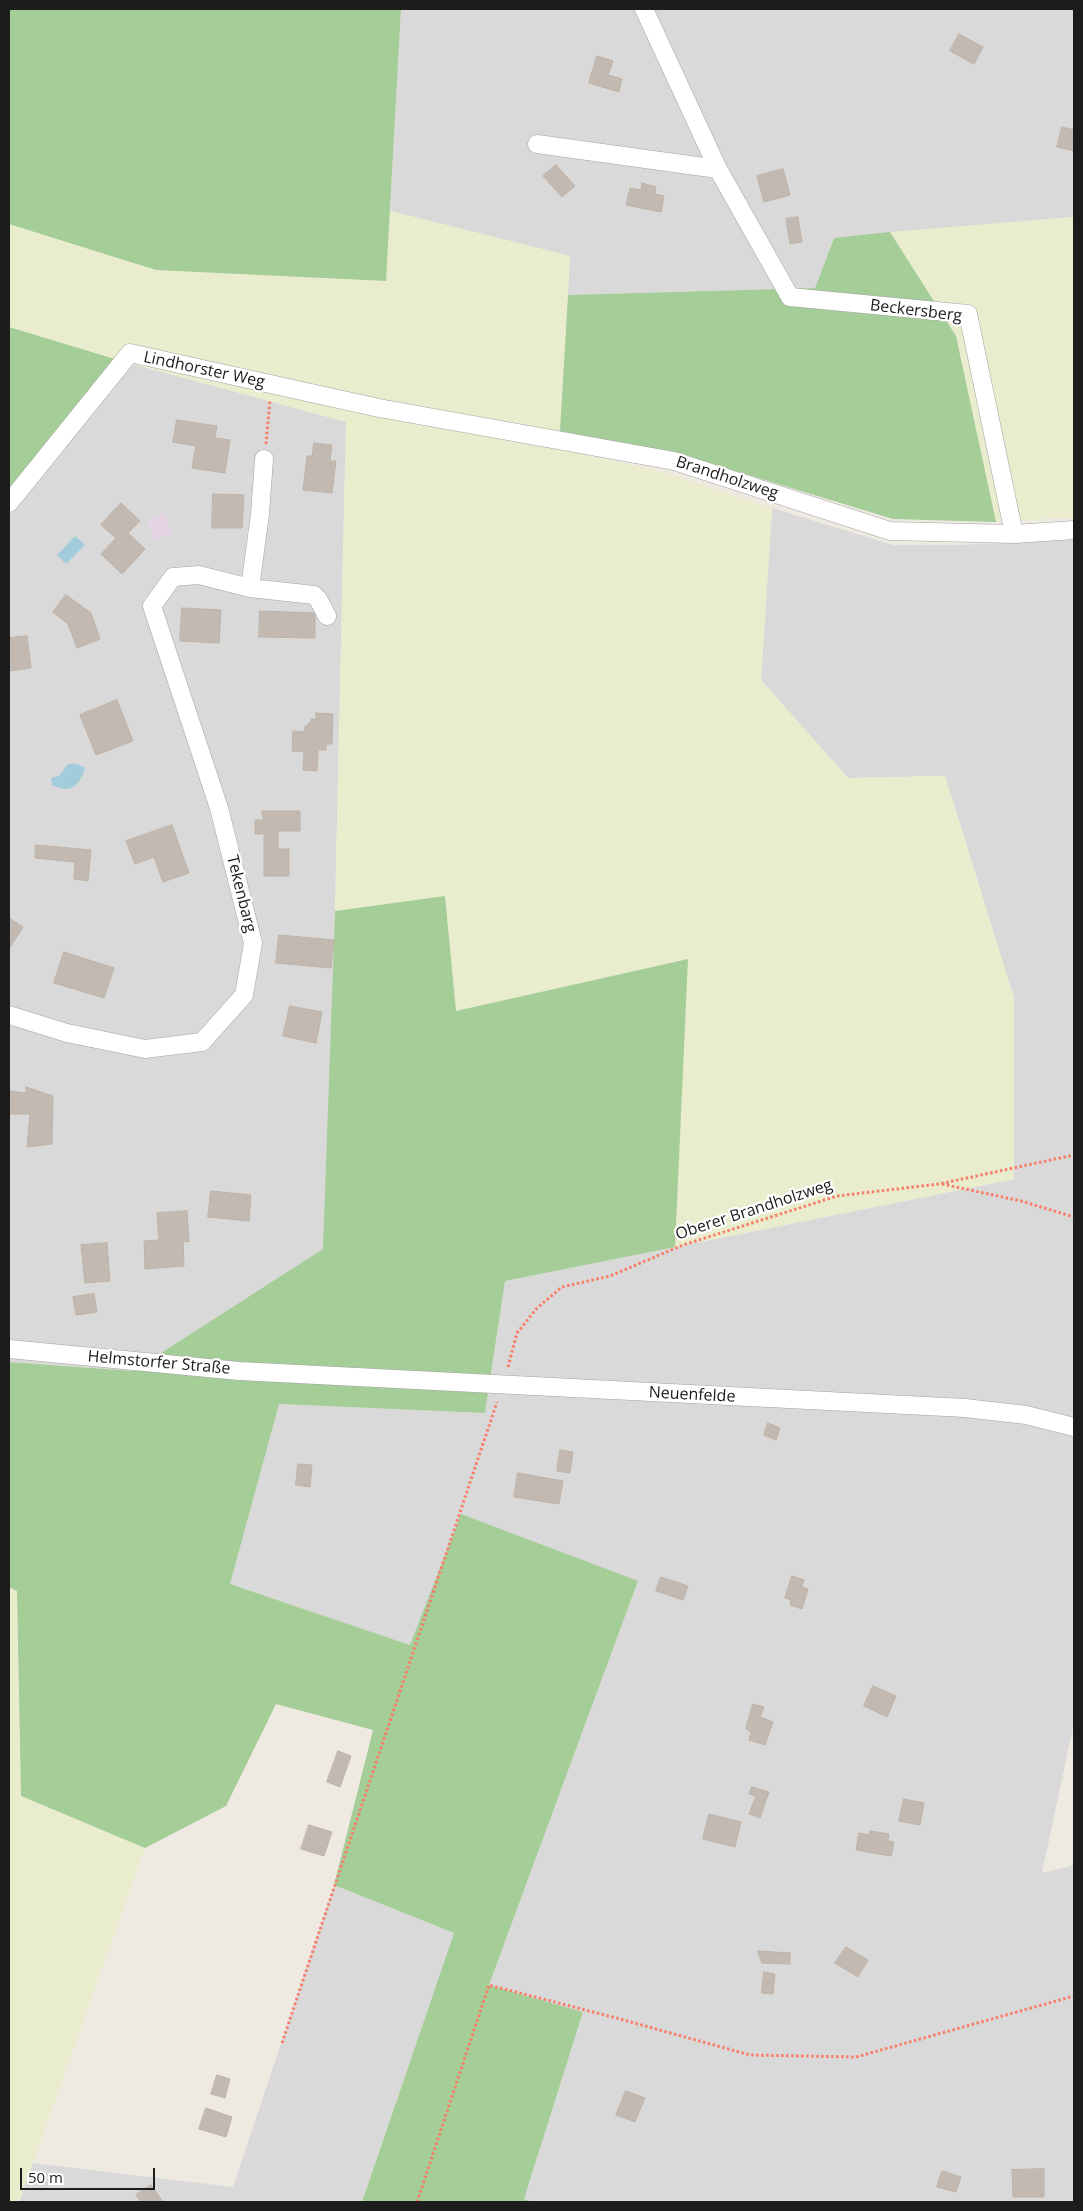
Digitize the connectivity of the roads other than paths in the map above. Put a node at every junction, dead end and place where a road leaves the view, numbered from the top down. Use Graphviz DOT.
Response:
graph roads {
  1 [pos="644,9"];
  2 [pos="537,144"];
  3 [pos="718,169"];
  4 [pos="379,408"];
  5 [pos="264,459"];
  6 [pos="9,503"];
  7 [pos="1074,530"];
  8 [pos="1014,534"];
  9 [pos="250,588"];
  10 [pos="327,616"];
  11 [pos="9,1015"];
  12 [pos="9,1349"];
  13 [pos="309,1375"];
  14 [pos="1074,1427"];
  1 -- 3 [label="street, Beckersberg"];
  2 -- 3 [label="street"];
  3 -- 8 [label="street, Beckersberg"];
  4 -- 6 [label="street, Lindhorster Weg"];
  4 -- 8 [label="street, Brandholzweg"];
  5 -- 9 [label="street"];
  7 -- 8 [label="street, Brandholzweg"];
  9 -- 10 [label="street"];
  9 -- 11 [label="street, Tekenbarg"];
  12 -- 13 [label="street, Helmstorfer Straße"];
  13 -- 14 [label="street, Neuenfelde"];
}
